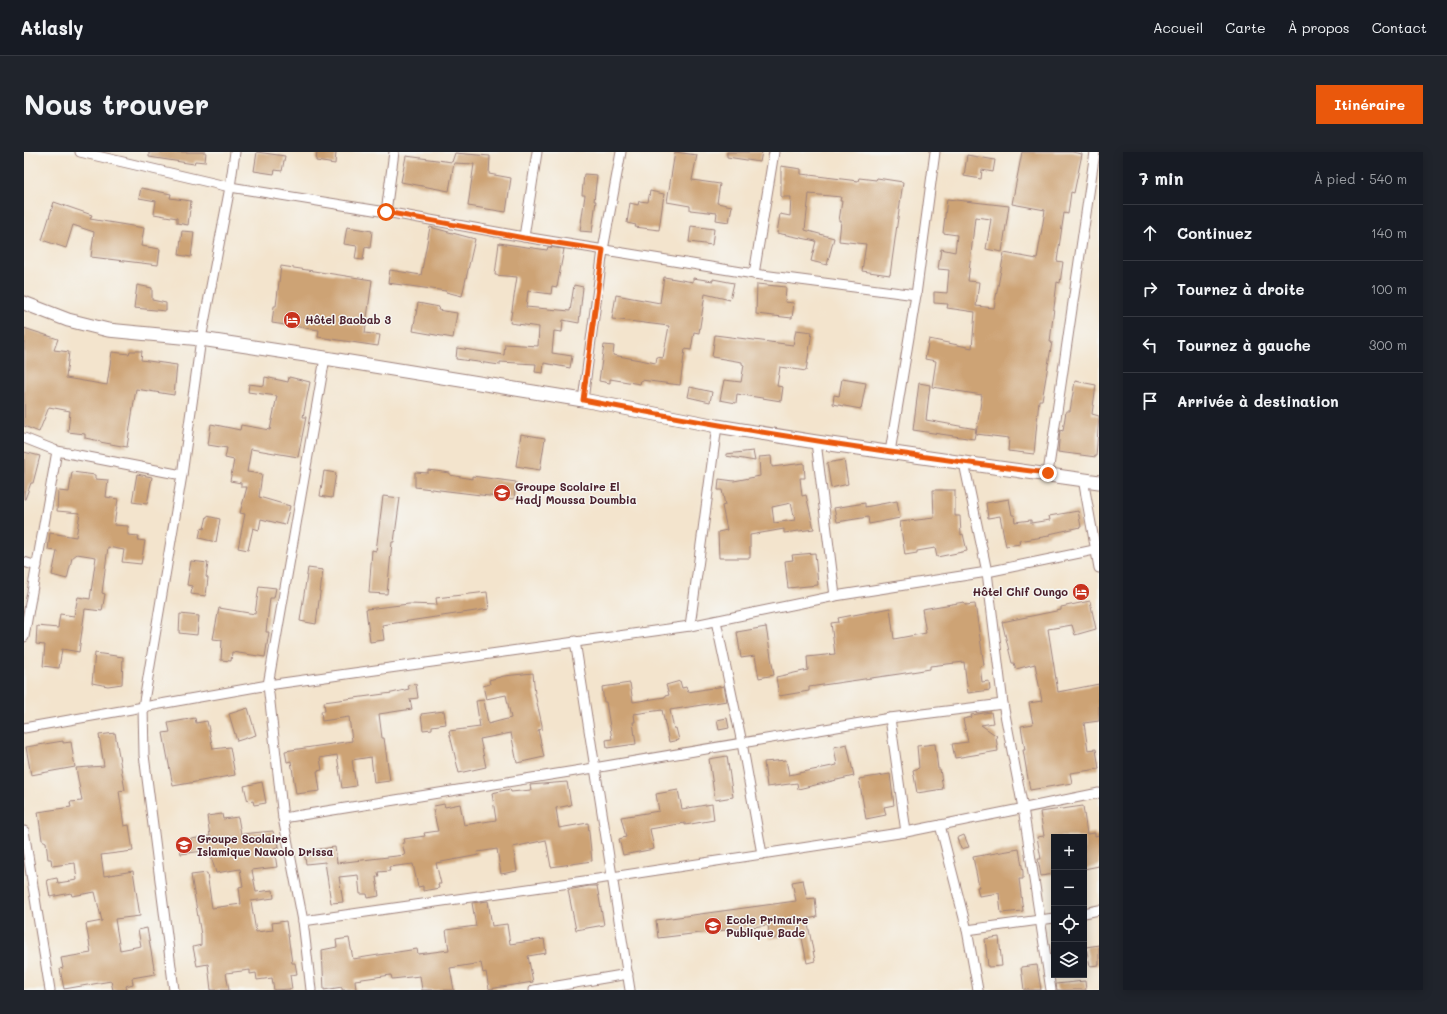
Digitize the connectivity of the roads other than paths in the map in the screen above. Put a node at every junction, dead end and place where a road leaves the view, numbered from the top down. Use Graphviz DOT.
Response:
graph roads {
  1 [pos="80,152"];
  2 [pos="235,152"];
  3 [pos="394,152"];
  4 [pos="537,152"];
  5 [pos="620,152"];
  6 [pos="774,152"];
  7 [pos="935,152"];
  8 [pos="1095,152"];
  9 [pos="230,187"];
  10 [pos="386,212"];
  11 [pos="524,238"];
  12 [pos="603,250"];
  13 [pos="754,274"];
  14 [pos="916,295"];
  15 [pos="24,303"];
  16 [pos="201,339"];
  17 [pos="325,358"];
  18 [pos="583,400"];
  19 [pos="717,426"];
  20 [pos="24,438"];
  21 [pos="816,442"];
  22 [pos="57,451"];
  23 [pos="890,452"];
  24 [pos="964,463"];
  25 [pos="1048,473"];
  26 [pos="182,475"];
  27 [pos="1083,479"];
  28 [pos="1099,482"];
  29 [pos="1097,549"];
  30 [pos="24,562"];
  31 [pos="36,566"];
  32 [pos="1099,568"];
  33 [pos="987,572"];
  34 [pos="835,596"];
  35 [pos="716,621"];
  36 [pos="690,626"];
  37 [pos="24,637"];
  38 [pos="575,641"];
  39 [pos="268,685"];
  40 [pos="1003,704"];
  41 [pos="143,707"];
  42 [pos="890,718"];
  43 [pos="24,728"];
  44 [pos="742,743"];
  45 [pos="594,768"];
  46 [pos="1099,793"];
  47 [pos="1022,808"];
  48 [pos="283,818"];
  49 [pos="940,825"];
  50 [pos="24,831"];
  51 [pos="906,832"];
  52 [pos="762,854"];
  53 [pos="612,877"];
  54 [pos="1099,910"];
  55 [pos="1087,912"];
  56 [pos="1051,918"];
  57 [pos="1040,920"];
  58 [pos="303,921"];
  59 [pos="967,930"];
  60 [pos="628,974"];
  61 [pos="50,990"];
  62 [pos="174,990"];
  63 [pos="311,990"];
  64 [pos="534,990"];
  65 [pos="630,990"];
  66 [pos="978,990"];
  67 [pos="1051,990"];
  1 -- 9 [label="street"];
  2 -- 9 [label="street"];
  3 -- 10 [label="street"];
  4 -- 11 [label="street"];
  5 -- 12 [label="street"];
  6 -- 13 [label="street"];
  7 -- 14 [label="street"];
  8 -- 25 [label="street"];
  9 -- 10 [label="street"];
  9 -- 16 [label="street"];
  10 -- 11 [label="street"];
  11 -- 12 [label="street"];
  12 -- 13 [label="street"];
  12 -- 18 [label="street"];
  13 -- 14 [label="street"];
  14 -- 23 [label="street"];
  15 -- 16 [label="street"];
  16 -- 17 [label="street"];
  16 -- 26 [label="street"];
  17 -- 18 [label="street"];
  17 -- 39 [label="street"];
  18 -- 19 [label="street"];
  19 -- 21 [label="street"];
  19 -- 36 [label="street"];
  20 -- 22 [label="street"];
  21 -- 23 [label="street"];
  21 -- 34 [label="street"];
  22 -- 26 [label="street"];
  22 -- 31 [label="street"];
  23 -- 24 [label="street"];
  24 -- 25 [label="street"];
  24 -- 33 [label="street"];
  25 -- 27 [label="street"];
  26 -- 41 [label="street"];
  27 -- 28 [label="street"];
  27 -- 29 [label="street"];
  29 -- 32 [label="street"];
  29 -- 33 [label="street"];
  30 -- 31 [label="street"];
  31 -- 37 [label="street"];
  33 -- 34 [label="street"];
  33 -- 40 [label="street"];
  34 -- 35 [label="street"];
  35 -- 36 [label="street"];
  35 -- 44 [label="street"];
  36 -- 38 [label="street"];
  38 -- 39 [label="street"];
  38 -- 45 [label="street"];
  39 -- 41 [label="street"];
  39 -- 48 [label="street"];
  40 -- 42 [label="street"];
  40 -- 47 [label="street"];
  41 -- 43 [label="street"];
  41 -- 62 [label="street"];
  42 -- 44 [label="street"];
  42 -- 51 [label="street"];
  44 -- 45 [label="street"];
  44 -- 52 [label="street"];
  45 -- 48 [label="street"];
  45 -- 53 [label="street"];
  46 -- 47 [label="street"];
  47 -- 49 [label="street"];
  47 -- 57 [label="street"];
  48 -- 58 [label="street"];
  49 -- 51 [label="street"];
  49 -- 59 [label="street"];
  50 -- 61 [label="street"];
  51 -- 52 [label="street"];
  52 -- 53 [label="street"];
  53 -- 58 [label="street"];
  53 -- 60 [label="street"];
  54 -- 55 [label="street"];
  56 -- 57 [label="street"];
  57 -- 59 [label="street"];
  57 -- 67 [label="street"];
  58 -- 63 [label="street"];
  59 -- 66 [label="street"];
  60 -- 64 [label="street"];
  60 -- 65 [label="street"];
}
